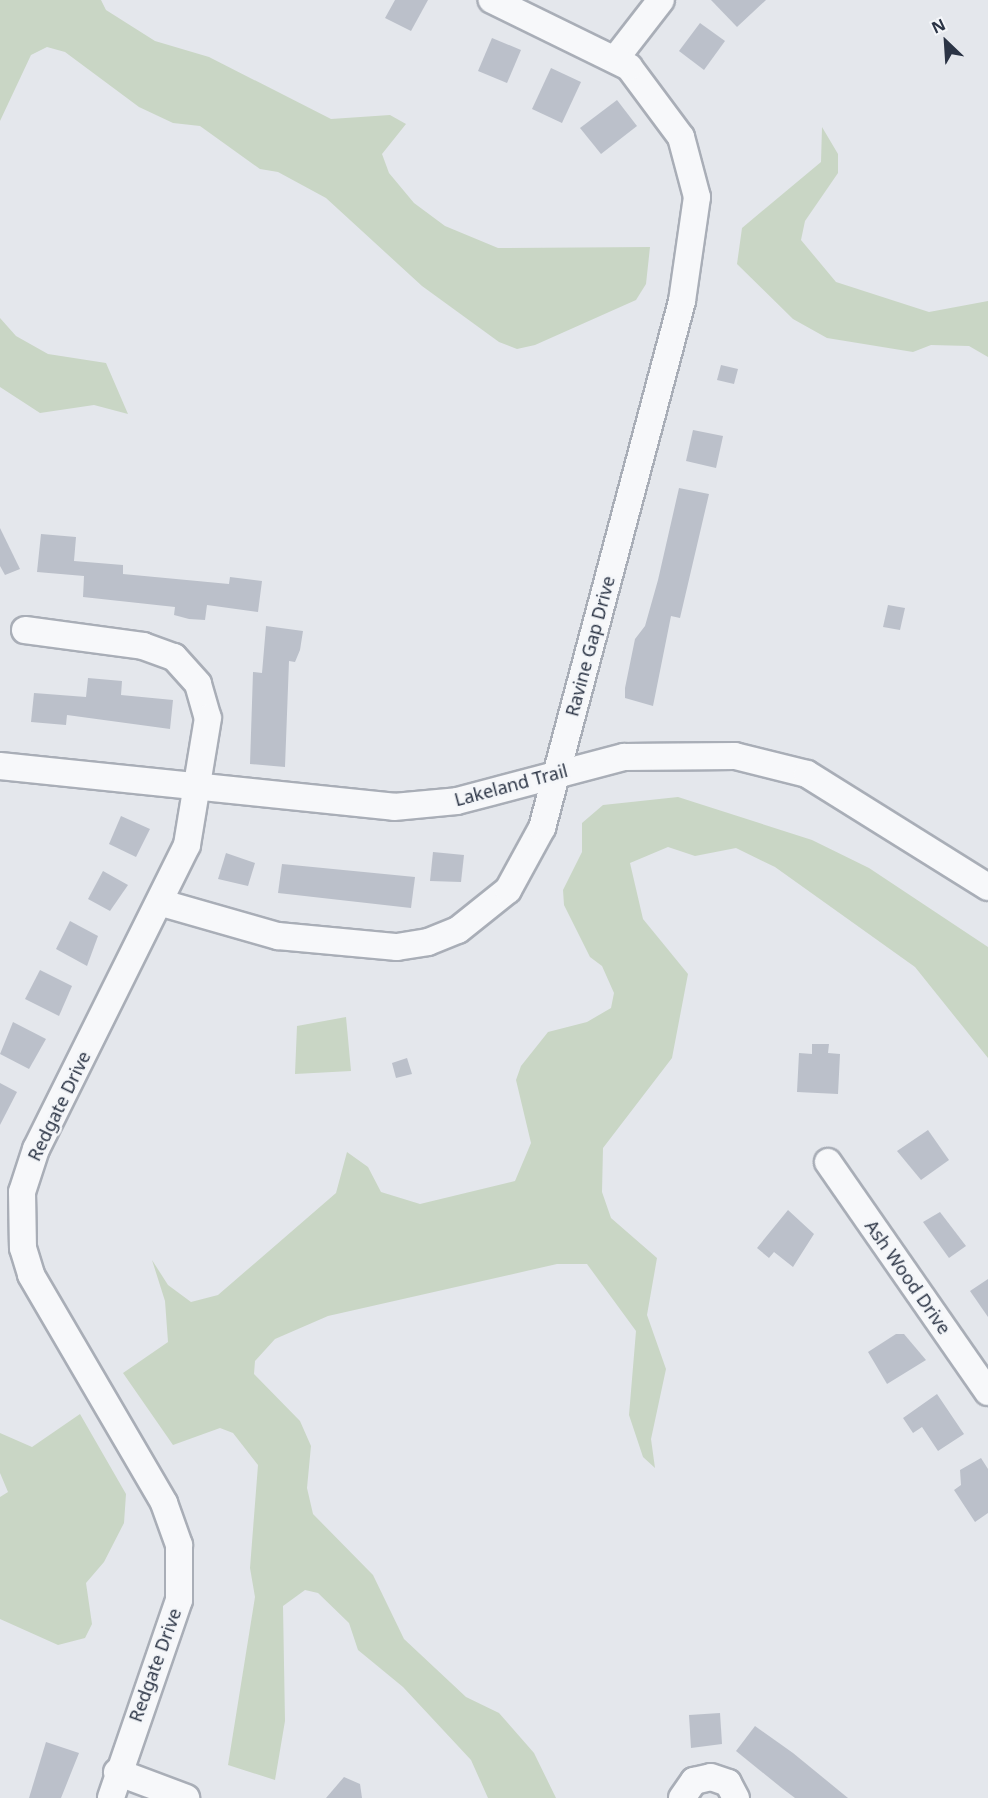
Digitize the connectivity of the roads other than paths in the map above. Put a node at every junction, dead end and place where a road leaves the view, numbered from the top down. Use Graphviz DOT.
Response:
graph roads {
  1 [pos="492,0"];
  2 [pos="661,0"];
  3 [pos="616,58"];
  4 [pos="25,630"];
  5 [pos="0,766"];
  6 [pos="556,774"];
  7 [pos="200,789"];
  8 [pos="988,887"];
  9 [pos="162,903"];
  10 [pos="828,1162"];
  11 [pos="988,1392"];
  12 [pos="117,1772"];
  13 [pos="111,1798"];
  14 [pos="186,1798"];
  15 [pos="682,1798"];
  16 [pos="736,1798"];
  1 -- 3 [label="street, Ravine Gap Drive"];
  2 -- 3 [label="street"];
  3 -- 6 [label="street, Ravine Gap Drive"];
  4 -- 7 [label="street, Redgate Drive"];
  5 -- 7 [label="street, Lakeland Trail"];
  6 -- 7 [label="street, Lakeland Trail"];
  6 -- 8 [label="street, Lakeland Trail"];
  6 -- 9 [label="street, Ravine Gap Drive"];
  7 -- 9 [label="street, Redgate Drive"];
  9 -- 12 [label="street, Redgate Drive"];
  10 -- 11 [label="street, Ash Wood Drive"];
  12 -- 13 [label="street, Redgate Drive"];
  12 -- 14 [label="street"];
  15 -- 16 [label="street"];
}
